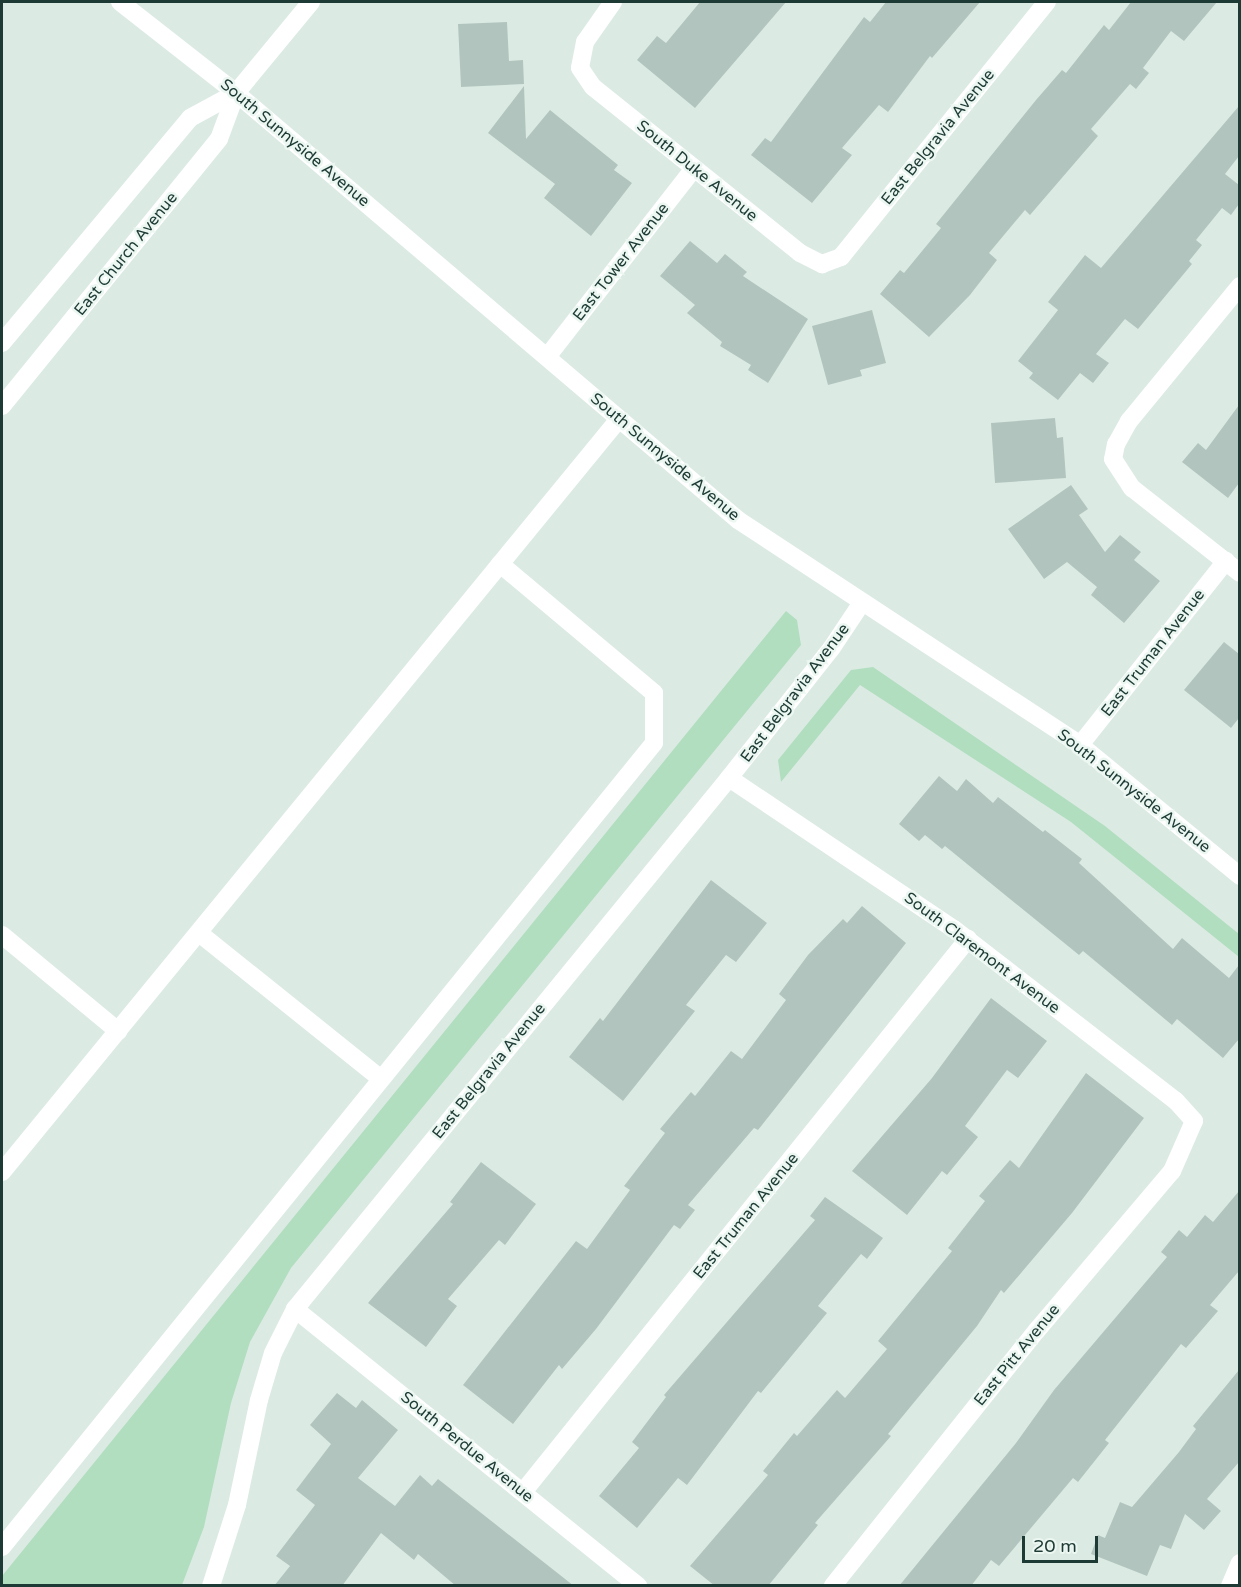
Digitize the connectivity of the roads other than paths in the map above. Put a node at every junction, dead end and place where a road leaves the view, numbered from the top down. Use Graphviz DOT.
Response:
graph roads {
  1 [pos="120,2"];
  2 [pos="311,2"];
  3 [pos="613,2"];
  4 [pos="1047,2"];
  5 [pos="236,93"];
  6 [pos="694,168"];
  7 [pos="822,264"];
  8 [pos="1239,286"];
  9 [pos="2,343"];
  10 [pos="547,357"];
  11 [pos="2,406"];
  12 [pos="619,419"];
  13 [pos="500,564"];
  14 [pos="1233,567"];
  15 [pos="861,604"];
  16 [pos="1080,745"];
  17 [pos="729,778"];
  18 [pos="1239,876"];
  19 [pos="199,933"];
  20 [pos="2,935"];
  21 [pos="968,939"];
  22 [pos="118,1031"];
  23 [pos="381,1079"];
  24 [pos="1194,1121"];
  25 [pos="2,1172"];
  26 [pos="295,1309"];
  27 [pos="523,1492"];
  28 [pos="2,1547"];
  29 [pos="1239,1563"];
  30 [pos="211,1586"];
  31 [pos="638,1586"];
  32 [pos="832,1586"];
  33 [pos="1230,1586"];
  1 -- 5 [label="street, South Sunnyside Avenue"];
  2 -- 5 [label="street, East Church Avenue"];
  3 -- 6 [label="street, South Duke Avenue"];
  4 -- 7 [label="street, East Belgravia Avenue"];
  5 -- 9 [label="street, East Church Avenue"];
  5 -- 10 [label="street, South Sunnyside Avenue"];
  5 -- 11 [label="street, East Church Avenue"];
  6 -- 7 [label="street, South Duke Avenue"];
  6 -- 10 [label="street, East Tower Avenue"];
  8 -- 14 [label="street"];
  10 -- 12 [label="street, South Sunnyside Avenue"];
  12 -- 13 [label="street"];
  12 -- 15 [label="street, South Sunnyside Avenue"];
  13 -- 19 [label="street"];
  13 -- 23 [label="street"];
  14 -- 16 [label="street, East Truman Avenue"];
  15 -- 16 [label="street, South Sunnyside Avenue"];
  15 -- 17 [label="street, East Belgravia Avenue"];
  16 -- 18 [label="street, South Sunnyside Avenue"];
  17 -- 21 [label="street, South Claremont Avenue"];
  17 -- 26 [label="street, East Belgravia Avenue"];
  19 -- 22 [label="street"];
  19 -- 23 [label="street"];
  20 -- 22 [label="street"];
  21 -- 24 [label="street, South Claremont Avenue"];
  21 -- 27 [label="street, East Truman Avenue"];
  22 -- 25 [label="street"];
  23 -- 28 [label="street"];
  24 -- 32 [label="street, East Pitt Avenue"];
  26 -- 27 [label="street, South Perdue Avenue"];
  26 -- 30 [label="street, East Belgravia Avenue"];
  27 -- 31 [label="street, South Perdue Avenue"];
  29 -- 33 [label="street"];
}
